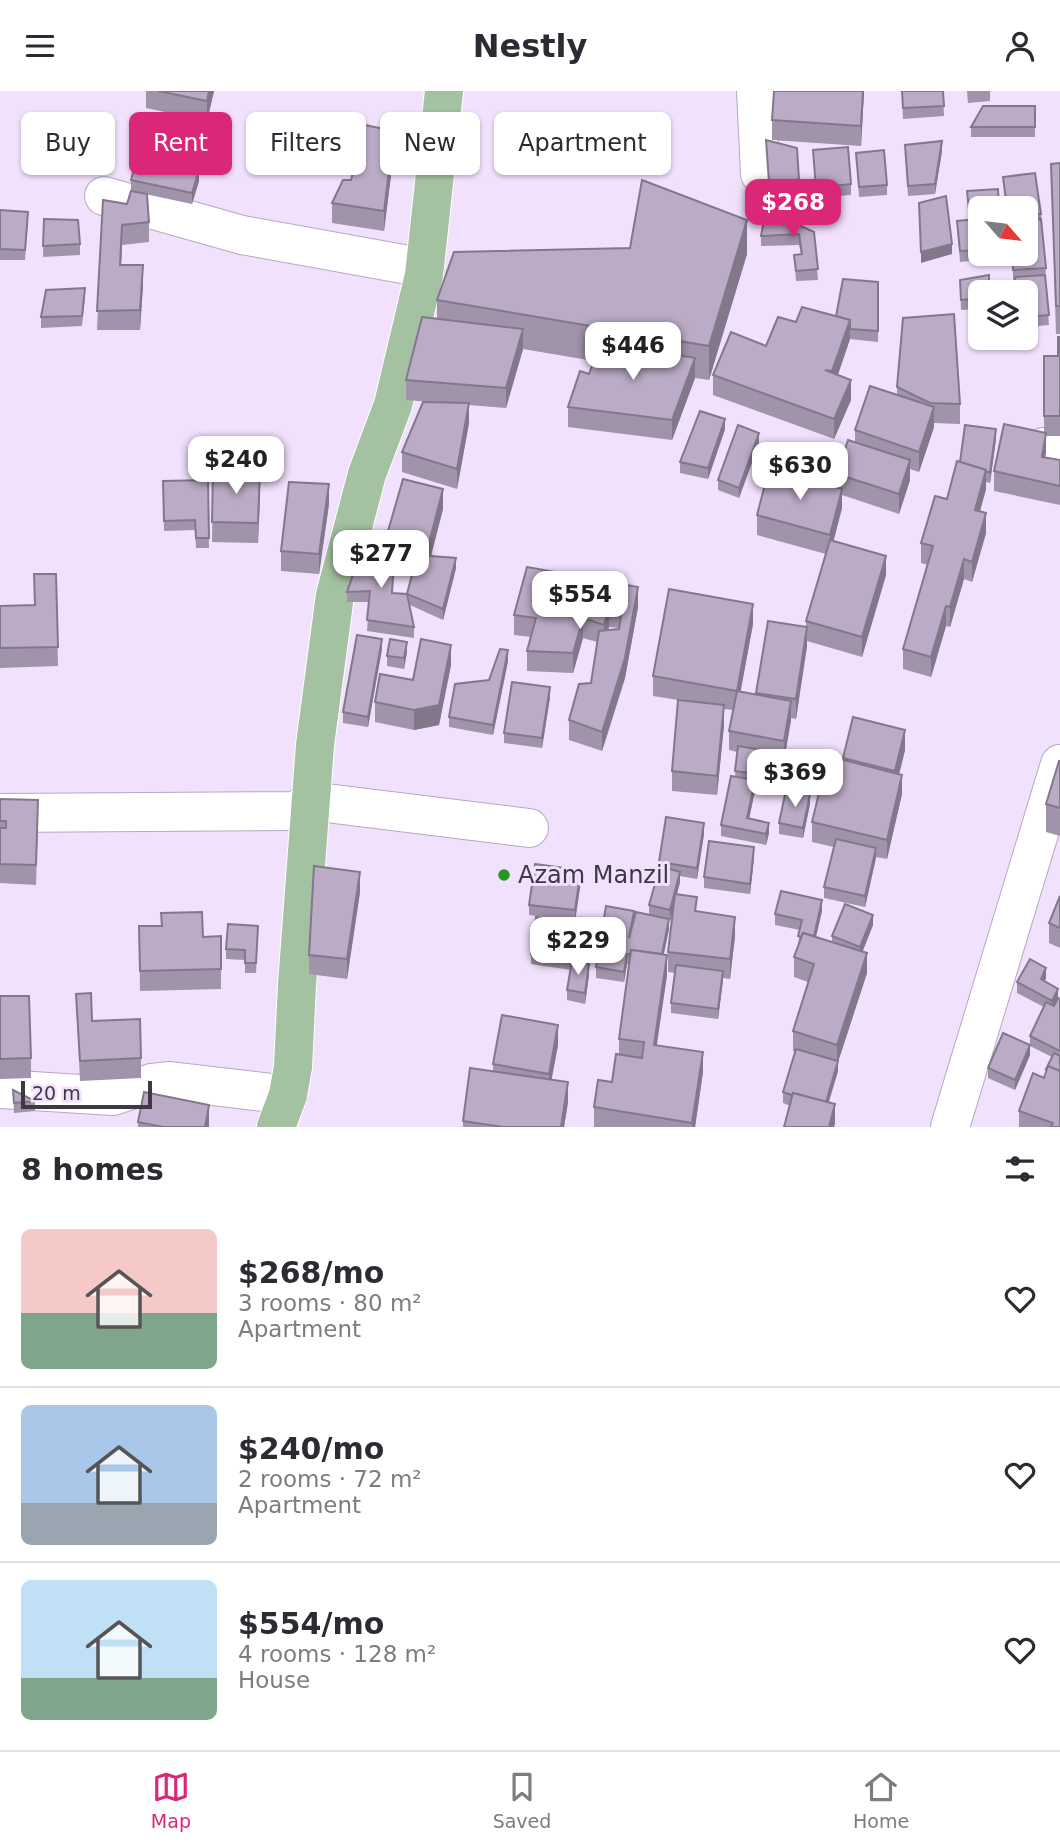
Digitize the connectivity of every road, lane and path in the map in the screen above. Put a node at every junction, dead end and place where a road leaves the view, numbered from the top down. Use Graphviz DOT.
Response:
graph roads {
  1 [pos="444,91"];
  2 [pos="757,91"];
  3 [pos="760,174"];
  4 [pos="104,196"];
  5 [pos="425,268"];
  6 [pos="1060,764"];
  7 [pos="310,801"];
  8 [pos="0,813"];
  9 [pos="529,828"];
  10 [pos="0,1089"];
  11 [pos="282,1111"];
  12 [pos="950,1127"];
  1 -- 5 [label="main road"];
  2 -- 3 [label="street"];
  4 -- 5 [label="street"];
  5 -- 7 [label="main road"];
  6 -- 12 [label="street"];
  7 -- 8 [label="street"];
  7 -- 9 [label="street"];
  7 -- 11 [label="main road"];
  10 -- 11 [label="street"];
}
